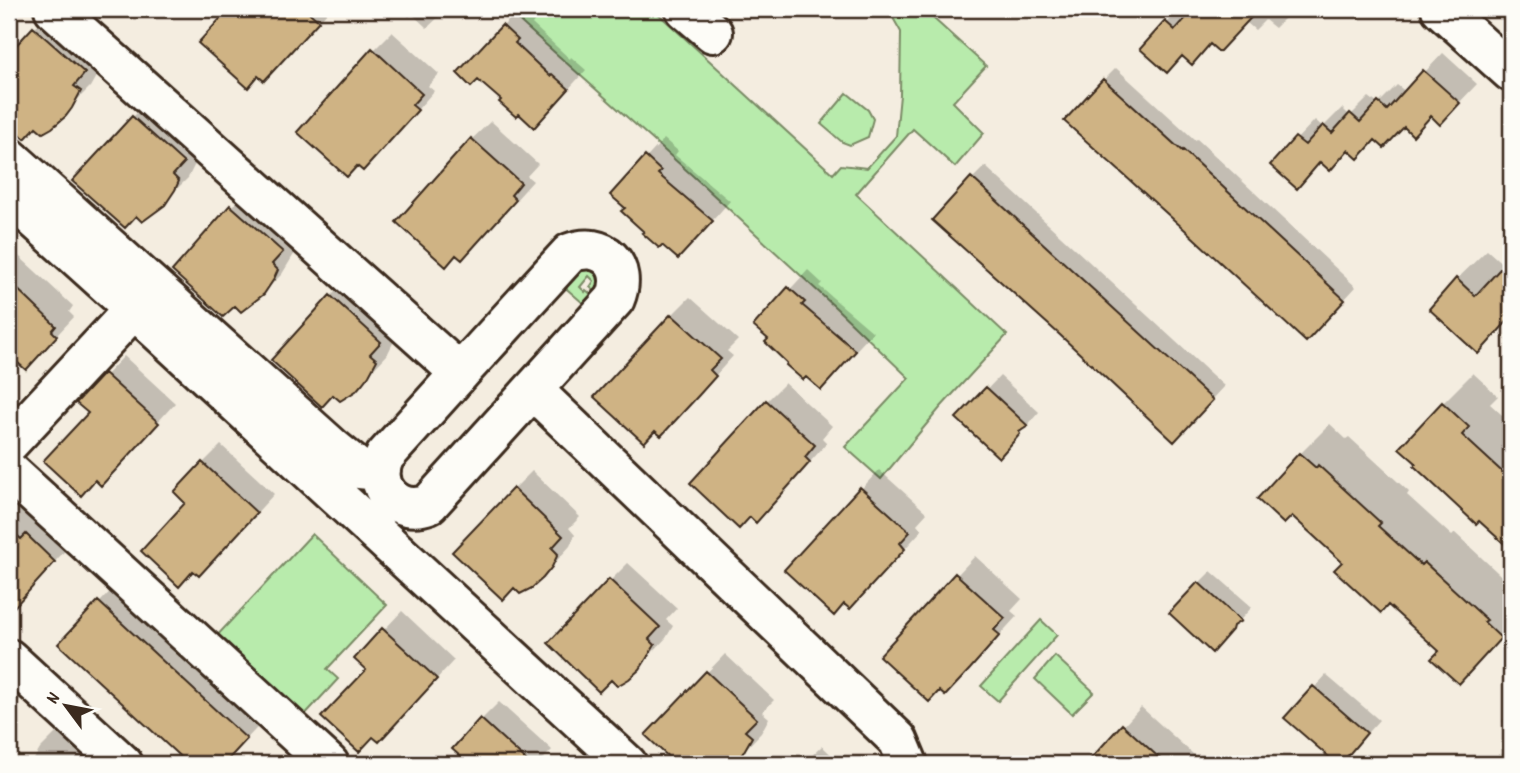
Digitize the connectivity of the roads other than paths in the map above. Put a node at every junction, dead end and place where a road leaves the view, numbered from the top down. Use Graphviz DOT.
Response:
graph roads {
  1 [pos="54,9"];
  2 [pos="1441,9"];
  3 [pos="1511,72"];
  4 [pos="9,157"];
  5 [pos="9,196"];
  6 [pos="134,309"];
  7 [pos="460,373"];
  8 [pos="533,390"];
  9 [pos="9,443"];
  10 [pos="9,471"];
  11 [pos="380,471"];
  12 [pos="9,659"];
  13 [pos="123,764"];
  14 [pos="329,764"];
  15 [pos="627,764"];
  16 [pos="908,764"];
  1 -- 7 [label="lane"];
  2 -- 3 [label="lane"];
  4 -- 11 [label="lane"];
  5 -- 6 [label="lane"];
  6 -- 9 [label="lane"];
  6 -- 15 [label="lane"];
  7 -- 8 [label="lane"];
  7 -- 11 [label="lane"];
  8 -- 11 [label="lane"];
  8 -- 16 [label="lane"];
  10 -- 14 [label="lane"];
  12 -- 13 [label="lane"];
}
